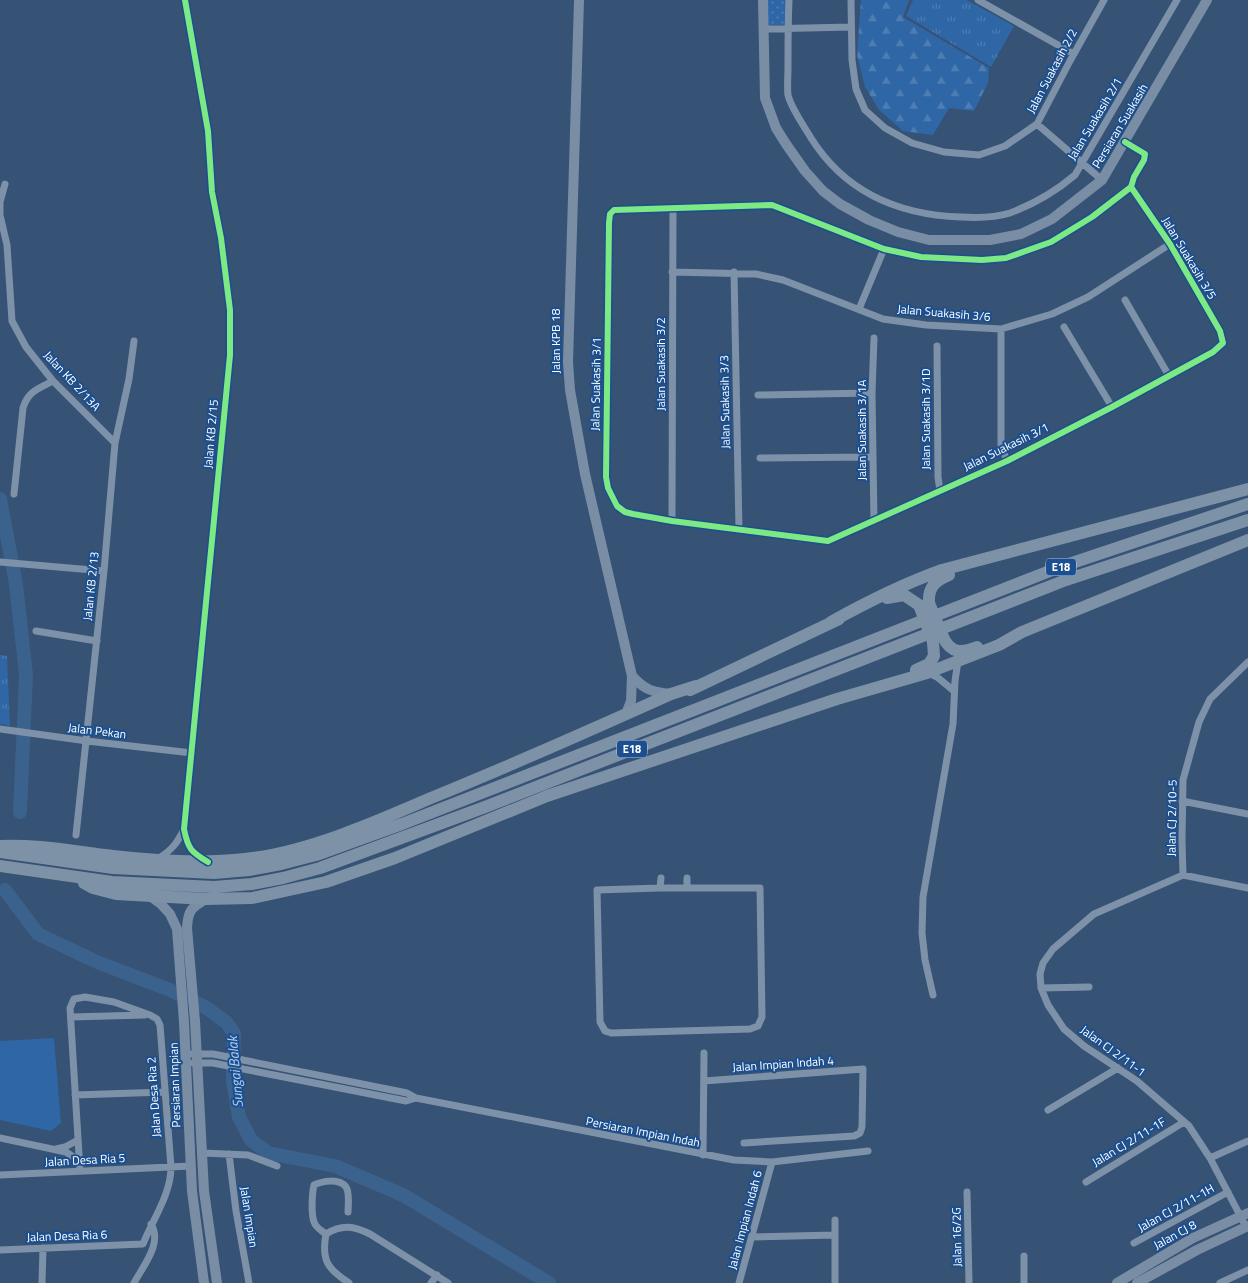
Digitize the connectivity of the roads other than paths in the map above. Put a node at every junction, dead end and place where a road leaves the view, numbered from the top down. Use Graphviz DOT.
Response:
graph roads {
  1 [pos="185,0"];
  2 [pos="579,0"];
  3 [pos="763,0"];
  4 [pos="789,0"];
  5 [pos="851,0"];
  6 [pos="978,0"];
  7 [pos="1104,0"];
  8 [pos="1178,0"];
  9 [pos="1207,0"];
  10 [pos="851,27"];
  11 [pos="788,28"];
  12 [pos="763,29"];
  13 [pos="1074,54"];
  14 [pos="1037,124"];
  15 [pos="1125,142"];
  16 [pos="1082,165"];
  17 [pos="1102,180"];
  18 [pos="5,184"];
  19 [pos="1131,187"];
  20 [pos="672,208"];
  21 [pos="1170,244"];
  22 [pos="884,249"];
  23 [pos="672,272"];
  24 [pos="734,272"];
  25 [pos="1125,300"];
  26 [pos="859,309"];
  27 [pos="1064,327"];
  28 [pos="1001,329"];
  29 [pos="874,338"];
  30 [pos="134,341"];
  31 [pos="1223,343"];
  32 [pos="937,346"];
  33 [pos="1169,376"];
  34 [pos="53,381"];
  35 [pos="872,393"];
  36 [pos="758,395"];
  37 [pos="1112,407"];
  38 [pos="115,443"];
  39 [pos="873,457"];
  40 [pos="760,458"];
  41 [pos="1007,460"];
  42 [pos="1248,488"];
  43 [pos="940,491"];
  44 [pos="14,494"];
  45 [pos="1248,504"];
  46 [pos="1248,520"];
  47 [pos="672,521"];
  48 [pos="874,521"];
  49 [pos="739,530"];
  50 [pos="1248,540"];
  51 [pos="1006,554"];
  52 [pos="1,562"];
  53 [pos="104,571"];
  54 [pos="924,604"];
  55 [pos="831,622"];
  56 [pos="36,631"];
  57 [pos="1022,632"];
  58 [pos="938,640"];
  59 [pos="97,641"];
  60 [pos="958,661"];
  61 [pos="1248,662"];
  62 [pos="927,673"];
  63 [pos="632,676"];
  64 [pos="696,686"];
  65 [pos="872,689"];
  66 [pos="954,691"];
  67 [pos="671,694"];
  68 [pos="626,714"];
  69 [pos="0,729"];
  70 [pos="87,741"];
  71 [pos="192,753"];
  72 [pos="529,774"];
  73 [pos="1182,801"];
  74 [pos="1248,813"];
  75 [pos="184,829"];
  76 [pos="76,835"];
  77 [pos="0,846"];
  78 [pos="0,852"];
  79 [pos="156,860"];
  80 [pos="208,862"];
  81 [pos="0,866"];
  82 [pos="1183,875"];
  83 [pos="72,877"];
  84 [pos="660,878"];
  85 [pos="687,878"];
  86 [pos="660,888"];
  87 [pos="687,888"];
  88 [pos="1248,888"];
  89 [pos="150,896"];
  90 [pos="206,900"];
  91 [pos="186,983"];
  92 [pos="1089,987"];
  93 [pos="1041,988"];
  94 [pos="933,995"];
  95 [pos="150,1015"];
  96 [pos="71,1017"];
  97 [pos="704,1053"];
  98 [pos="192,1058"];
  99 [pos="1118,1068"];
  100 [pos="704,1081"];
  101 [pos="165,1092"];
  102 [pos="75,1095"];
  103 [pos="416,1098"];
  104 [pos="1048,1110"];
  105 [pos="1184,1122"];
  106 [pos="0,1138"];
  107 [pos="78,1140"];
  108 [pos="202,1141"];
  109 [pos="1248,1141"];
  110 [pos="744,1143"];
  111 [pos="53,1149"];
  112 [pos="868,1151"];
  113 [pos="202,1153"];
  114 [pos="229,1154"];
  115 [pos="703,1155"];
  116 [pos="1210,1158"];
  117 [pos="79,1161"];
  118 [pos="772,1162"];
  119 [pos="191,1166"];
  120 [pos="276,1166"];
  121 [pos="171,1167"];
  122 [pos="80,1171"];
  123 [pos="0,1175"];
  124 [pos="1086,1182"];
  125 [pos="204,1191"];
  126 [pos="967,1192"];
  127 [pos="1228,1192"];
  128 [pos="348,1212"];
  129 [pos="1244,1214"];
  130 [pos="834,1220"];
  131 [pos="151,1224"];
  132 [pos="1247,1226"];
  133 [pos="326,1234"];
  134 [pos="835,1235"];
  135 [pos="752,1237"];
  136 [pos="135,1244"];
  137 [pos="1134,1244"];
  138 [pos="43,1248"];
  139 [pos="0,1250"];
  140 [pos="1024,1256"];
  141 [pos="1248,1270"];
  142 [pos="437,1276"];
  143 [pos="1140,1282"];
  144 [pos="42,1283"];
  145 [pos="134,1283"];
  146 [pos="204,1283"];
  147 [pos="217,1283"];
  148 [pos="249,1283"];
  149 [pos="349,1283"];
  150 [pos="431,1283"];
  151 [pos="448,1283"];
  152 [pos="739,1283"];
  153 [pos="835,1283"];
  154 [pos="969,1283"];
  155 [pos="1024,1283"];
  156 [pos="1117,1283"];
  157 [pos="1220,1283"];
  1 -- 71 [label="street, Jalan KB 2/15"];
  2 -- 63 [label="street, Jalan KPB 18"];
  3 -- 12 [label="street, Persiaran Suakasih"];
  4 -- 11 [label="street, Jalan Suakasih 2/1"];
  5 -- 10 [label="street, Jalan Suakasih 2/2"];
  6 -- 13 [label="street"];
  7 -- 13 [label="street, Jalan Suakasih 2/2"];
  8 -- 16 [label="street, Jalan Suakasih 2/1"];
  9 -- 15 [label="street, Persiaran Suakasih"];
  10 -- 11 [label="street"];
  10 -- 14 [label="street, Jalan Suakasih 2/2"];
  11 -- 12 [label="street"];
  11 -- 16 [label="street, Jalan Suakasih 2/1"];
  12 -- 17 [label="street, Persiaran Suakasih"];
  13 -- 14 [label="street, Jalan Suakasih 2/2"];
  14 -- 16 [label="street"];
  15 -- 17 [label="street, Persiaran Suakasih"];
  15 -- 19 [label="street, Jalan Suakasih 3/1"];
  16 -- 17 [label="street"];
  18 -- 34 [label="street, Jalan KB 2/13A"];
  19 -- 21 [label="street, Jalan Suakasih 3/5"];
  19 -- 22 [label="street, Jalan Suakasih 3/1"];
  20 -- 22 [label="street, Jalan Suakasih 3/1"];
  20 -- 23 [label="street, Jalan Suakasih 3/2"];
  20 -- 47 [label="street, Jalan Suakasih 3/1"];
  21 -- 28 [label="street, Jalan Suakasih 3/6"];
  21 -- 31 [label="street, Jalan Suakasih 3/5"];
  22 -- 26 [label="street"];
  23 -- 24 [label="street, Jalan Suakasih 3/6"];
  23 -- 47 [label="street, Jalan Suakasih 3/2"];
  24 -- 26 [label="street, Jalan Suakasih 3/6"];
  24 -- 49 [label="street, Jalan Suakasih 3/3"];
  25 -- 33 [label="street"];
  26 -- 28 [label="street, Jalan Suakasih 3/6"];
  27 -- 37 [label="street"];
  28 -- 41 [label="street"];
  29 -- 35 [label="street, Jalan Suakasih 3/1A"];
  30 -- 38 [label="street, Jalan KB 2/13"];
  31 -- 33 [label="street, Jalan Suakasih 3/1"];
  32 -- 43 [label="street, Jalan Suakasih 3/1D"];
  33 -- 37 [label="street, Jalan Suakasih 3/1"];
  34 -- 38 [label="street, Jalan KB 2/13A"];
  34 -- 44 [label="street"];
  35 -- 36 [label="street"];
  35 -- 39 [label="street, Jalan Suakasih 3/1A"];
  37 -- 41 [label="street, Jalan Suakasih 3/1"];
  38 -- 53 [label="street, Jalan KB 2/13"];
  39 -- 40 [label="street"];
  39 -- 48 [label="street, Jalan Suakasih 3/1A"];
  41 -- 43 [label="street, Jalan Suakasih 3/1"];
  42 -- 51 [label="highway"];
  43 -- 48 [label="street, Jalan Suakasih 3/1"];
  45 -- 72 [label="highway, E18"];
  46 -- 83 [label="highway, E18"];
  47 -- 49 [label="street, Jalan Suakasih 3/1"];
  48 -- 49 [label="street, Jalan Suakasih 3/1"];
  50 -- 57 [label="highway"];
  51 -- 54 [label="highway"];
  51 -- 55 [label="highway"];
  52 -- 53 [label="street"];
  53 -- 59 [label="street, Jalan KB 2/13"];
  54 -- 55 [label="highway"];
  54 -- 58 [label="highway, bridge"];
  55 -- 64 [label="highway"];
  56 -- 59 [label="street"];
  57 -- 58 [label="highway"];
  57 -- 60 [label="highway"];
  58 -- 65 [label="highway"];
  59 -- 70 [label="street, Jalan KB 2/13"];
  60 -- 62 [label="highway"];
  60 -- 66 [label="street"];
  61 -- 73 [label="street, Jalan CJ 2/10-5"];
  62 -- 65 [label="highway"];
  62 -- 66 [label="street"];
  63 -- 67 [label="street"];
  63 -- 68 [label="street, Jalan KPB 18"];
  64 -- 67 [label="highway"];
  64 -- 72 [label="highway"];
  65 -- 90 [label="highway"];
  66 -- 94 [label="street"];
  67 -- 68 [label="highway"];
  68 -- 80 [label="highway"];
  69 -- 70 [label="street, Jalan Pekan"];
  70 -- 71 [label="street, Jalan Pekan"];
  70 -- 76 [label="street, Jalan KB 2/13"];
  71 -- 75 [label="street, Jalan KB 2/15"];
  72 -- 78 [label="highway, E18"];
  73 -- 74 [label="street"];
  73 -- 82 [label="street, Jalan CJ 2/10-5"];
  75 -- 79 [label="street, Jalan KB 2/15"];
  75 -- 80 [label="street, Jalan KB 2/15"];
  77 -- 79 [label="highway"];
  79 -- 80 [label="highway"];
  81 -- 83 [label="highway, E18"];
  82 -- 88 [label="street"];
  82 -- 93 [label="street"];
  83 -- 89 [label="highway"];
  84 -- 86 [label="street"];
  85 -- 87 [label="street"];
  86 -- 87 [label="street"];
  86 -- 87 [label="street"];
  89 -- 90 [label="highway"];
  89 -- 91 [label="street, Persiaran Impian"];
  90 -- 91 [label="street, Persiaran Impian"];
  91 -- 98 [label="street, Persiaran Impian"];
  92 -- 93 [label="street"];
  93 -- 99 [label="street, Jalan CJ 2/11-1"];
  95 -- 96 [label="street"];
  95 -- 96 [label="street"];
  95 -- 101 [label="street, Jalan Desa Ria 2"];
  96 -- 102 [label="street"];
  97 -- 100 [label="street"];
  98 -- 103 [label="street, Persiaran Impian Indah"];
  98 -- 103 [label="street, Persiaran Impian Indah"];
  98 -- 108 [label="street, Persiaran Impian"];
  98 -- 119 [label="street, Persiaran Impian"];
  99 -- 104 [label="street"];
  99 -- 105 [label="street, Jalan CJ 2/11-1"];
  100 -- 110 [label="street, Jalan Impian Indah 4"];
  100 -- 115 [label="street"];
  101 -- 102 [label="street"];
  101 -- 121 [label="street, Jalan Desa Ria 2"];
  102 -- 107 [label="street"];
  103 -- 115 [label="street, Persiaran Impian Indah"];
  105 -- 116 [label="street, Jalan CJ 2/11-1"];
  105 -- 124 [label="street, Jalan CJ 2/11-1F"];
  106 -- 111 [label="street"];
  107 -- 111 [label="street"];
  107 -- 117 [label="street"];
  108 -- 113 [label="street, Persiaran Impian"];
  108 -- 119 [label="street"];
  109 -- 116 [label="street"];
  111 -- 117 [label="street"];
  112 -- 118 [label="street, Persiaran Impian Indah"];
  113 -- 114 [label="street"];
  113 -- 125 [label="street, Persiaran Impian"];
  114 -- 120 [label="street"];
  114 -- 148 [label="street, Jalan Impian"];
  115 -- 118 [label="street, Persiaran Impian Indah"];
  116 -- 127 [label="street, Jalan CJ 2/11-1"];
  117 -- 122 [label="street"];
  118 -- 135 [label="street, Jalan Impian Indah 6"];
  119 -- 121 [label="street, Jalan Desa Ria 5"];
  119 -- 125 [label="street"];
  119 -- 146 [label="street, Persiaran Impian"];
  121 -- 122 [label="street, Jalan Desa Ria 5"];
  121 -- 131 [label="street, Jalan Desa Ria 2"];
  122 -- 123 [label="street, Jalan Desa Ria 5"];
  125 -- 147 [label="street, Persiaran Impian"];
  126 -- 154 [label="street, Jalan 16/2G"];
  127 -- 129 [label="street, Jalan CJ 2/11-1"];
  127 -- 137 [label="street, Jalan CJ 2/11-1H"];
  128 -- 133 [label="street"];
  129 -- 132 [label="street, Jalan CJ 2/11-1"];
  129 -- 156 [label="street, Jalan CJ 8"];
  130 -- 134 [label="street"];
  131 -- 136 [label="street, Jalan Desa Ria 2"];
  131 -- 145 [label="street"];
  132 -- 143 [label="street, Jalan CJ 8"];
  133 -- 142 [label="street"];
  133 -- 149 [label="street"];
  134 -- 135 [label="street"];
  134 -- 153 [label="street"];
  135 -- 152 [label="street, Jalan Impian Indah 6"];
  136 -- 138 [label="street, Jalan Desa Ria 6"];
  138 -- 139 [label="street, Jalan Desa Ria 6"];
  138 -- 144 [label="street"];
  140 -- 155 [label="street"];
  141 -- 157 [label="street"];
  142 -- 150 [label="street"];
  142 -- 151 [label="street"];
}
